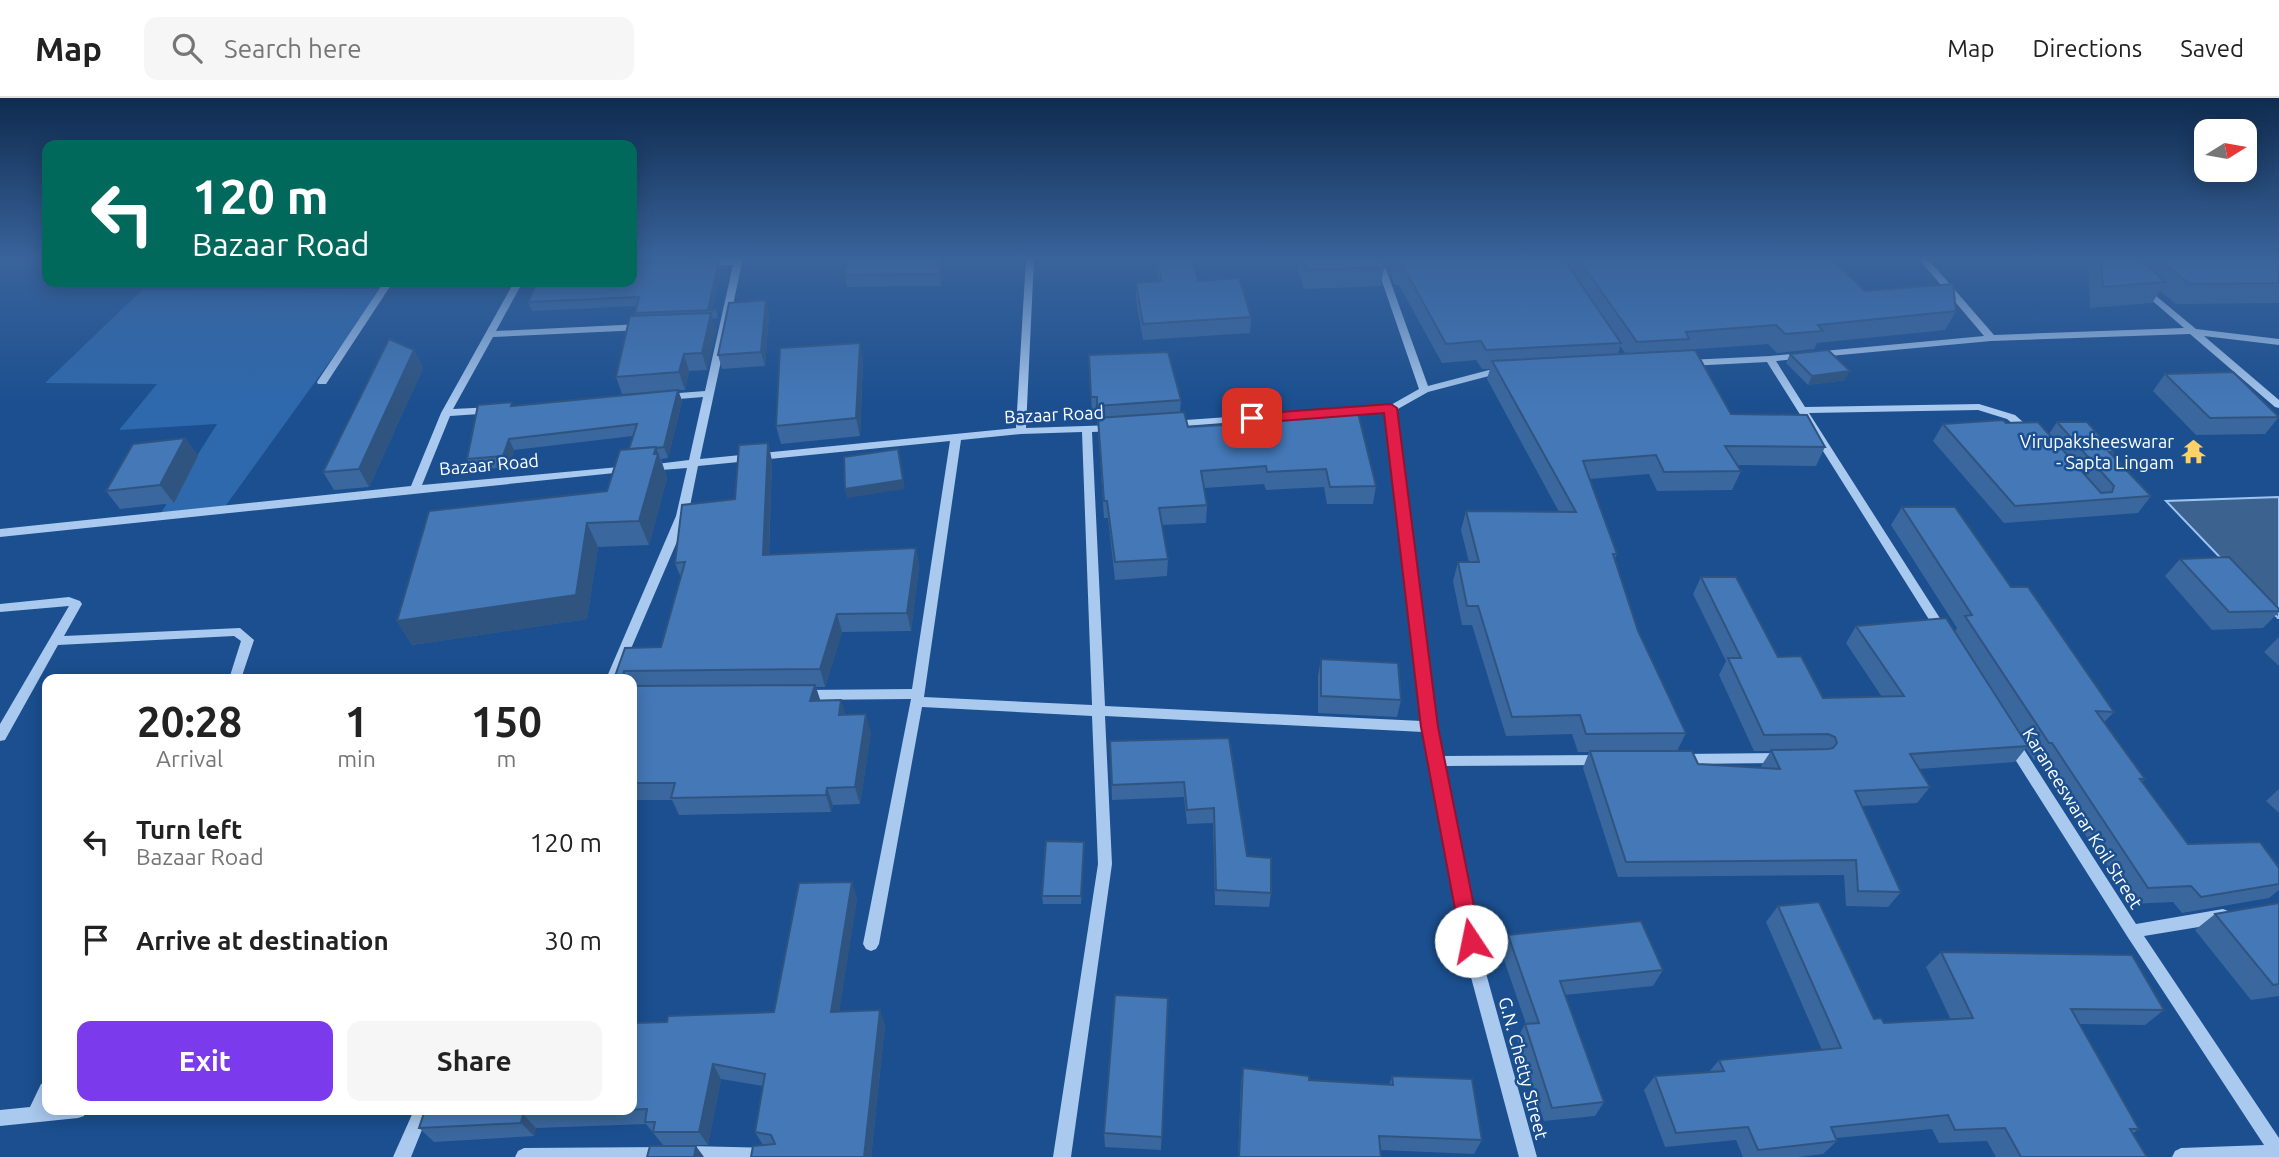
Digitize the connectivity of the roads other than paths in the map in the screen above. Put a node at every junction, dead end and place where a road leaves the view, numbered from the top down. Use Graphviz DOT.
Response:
graph roads {
  1 [pos="371,307"];
  2 [pos="503,307"];
  3 [pos="727,307"];
  4 [pos="1027,307"];
  5 [pos="1395,307"];
  6 [pos="1965,307"];
  7 [pos="2164,307"];
  8 [pos="709,324"];
  9 [pos="723,324"];
  10 [pos="654,327"];
  11 [pos="2190,331"];
  12 [pos="488,334"];
  13 [pos="1991,338"];
  14 [pos="2279,342"];
  15 [pos="1770,359"];
  16 [pos="1680,364"];
  17 [pos="1517,372"];
  18 [pos="321,382"];
  19 [pos="1424,390"];
  20 [pos="707,394"];
  21 [pos="652,398"];
  22 [pos="2279,405"];
  23 [pos="1391,408"];
  24 [pos="501,409"];
  25 [pos="1802,410"];
  26 [pos="446,414"];
  27 [pos="1156,425"];
  28 [pos="1128,427"];
  29 [pos="1087,430"];
  30 [pos="1021,431"];
  31 [pos="956,438"];
  32 [pos="2042,445"];
  33 [pos="694,463"];
  34 [pos="415,489"];
  35 [pos="0,533"];
  36 [pos="0,608"];
  37 [pos="57,641"];
  38 [pos="1949,642"];
  39 [pos="237,674"];
  40 [pos="614,674"];
  41 [pos="796,695"];
  42 [pos="918,698"];
  43 [pos="1099,711"];
  44 [pos="2000,723"];
  45 [pos="1430,727"];
  46 [pos="0,736"];
  47 [pos="1790,758"];
  48 [pos="1668,759"];
  49 [pos="1613,760"];
  50 [pos="1436,761"];
  51 [pos="2239,913"];
  52 [pos="2132,931"];
  53 [pos="871,944"];
  54 [pos="42,1100"];
  55 [pos="42,1113"];
  56 [pos="35,1114"];
  57 [pos="420,1115"];
  58 [pos="0,1118"];
  59 [pos="2279,1153"];
  60 [pos="402,1157"];
  61 [pos="524,1157"];
  62 [pos="771,1157"];
  63 [pos="1062,1157"];
  64 [pos="1528,1157"];
  65 [pos="2181,1157"];
  1 -- 18 [label="street"];
  2 -- 12 [label="street"];
  3 -- 9 [label="street"];
  4 -- 30 [label="street"];
  5 -- 19 [label="street"];
  6 -- 13 [label="street"];
  7 -- 11 [label="street"];
  8 -- 9 [label="street"];
  9 -- 20 [label="street"];
  10 -- 12 [label="street"];
  11 -- 13 [label="street"];
  11 -- 14 [label="street"];
  11 -- 22 [label="street"];
  12 -- 26 [label="street"];
  13 -- 15 [label="street"];
  15 -- 16 [label="street"];
  15 -- 25 [label="street"];
  17 -- 19 [label="street"];
  19 -- 23 [label="street"];
  20 -- 21 [label="street"];
  20 -- 33 [label="street"];
  23 -- 27 [label="street"];
  23 -- 45 [label="street, G.N. Chetty Street"];
  24 -- 26 [label="street"];
  25 -- 32 [label="street"];
  25 -- 38 [label="street"];
  26 -- 34 [label="street"];
  28 -- 29 [label="street, Bazaar Road"];
  29 -- 30 [label="street, Bazaar Road"];
  29 -- 43 [label="street"];
  30 -- 31 [label="street, Bazaar Road"];
  31 -- 33 [label="street, Bazaar Road"];
  31 -- 42 [label="street"];
  33 -- 34 [label="street, Bazaar Road"];
  33 -- 40 [label="street"];
  34 -- 35 [label="street, Bazaar Road"];
  36 -- 37 [label="street"];
  37 -- 39 [label="street"];
  37 -- 46 [label="street"];
  41 -- 42 [label="street"];
  42 -- 43 [label="street"];
  42 -- 53 [label="street"];
  43 -- 45 [label="street"];
  43 -- 63 [label="street"];
  44 -- 52 [label="street, Karaneeswarar Koil Street"];
  45 -- 50 [label="street, G.N. Chetty Street"];
  47 -- 48 [label="street"];
  49 -- 50 [label="street"];
  50 -- 64 [label="street, G.N. Chetty Street"];
  51 -- 52 [label="street"];
  52 -- 59 [label="street, Karaneeswarar Koil Street"];
  54 -- 56 [label="street"];
  55 -- 56 [label="street"];
  56 -- 58 [label="street"];
  57 -- 60 [label="street"];
  59 -- 65 [label="street"];
  61 -- 62 [label="street"];
}
